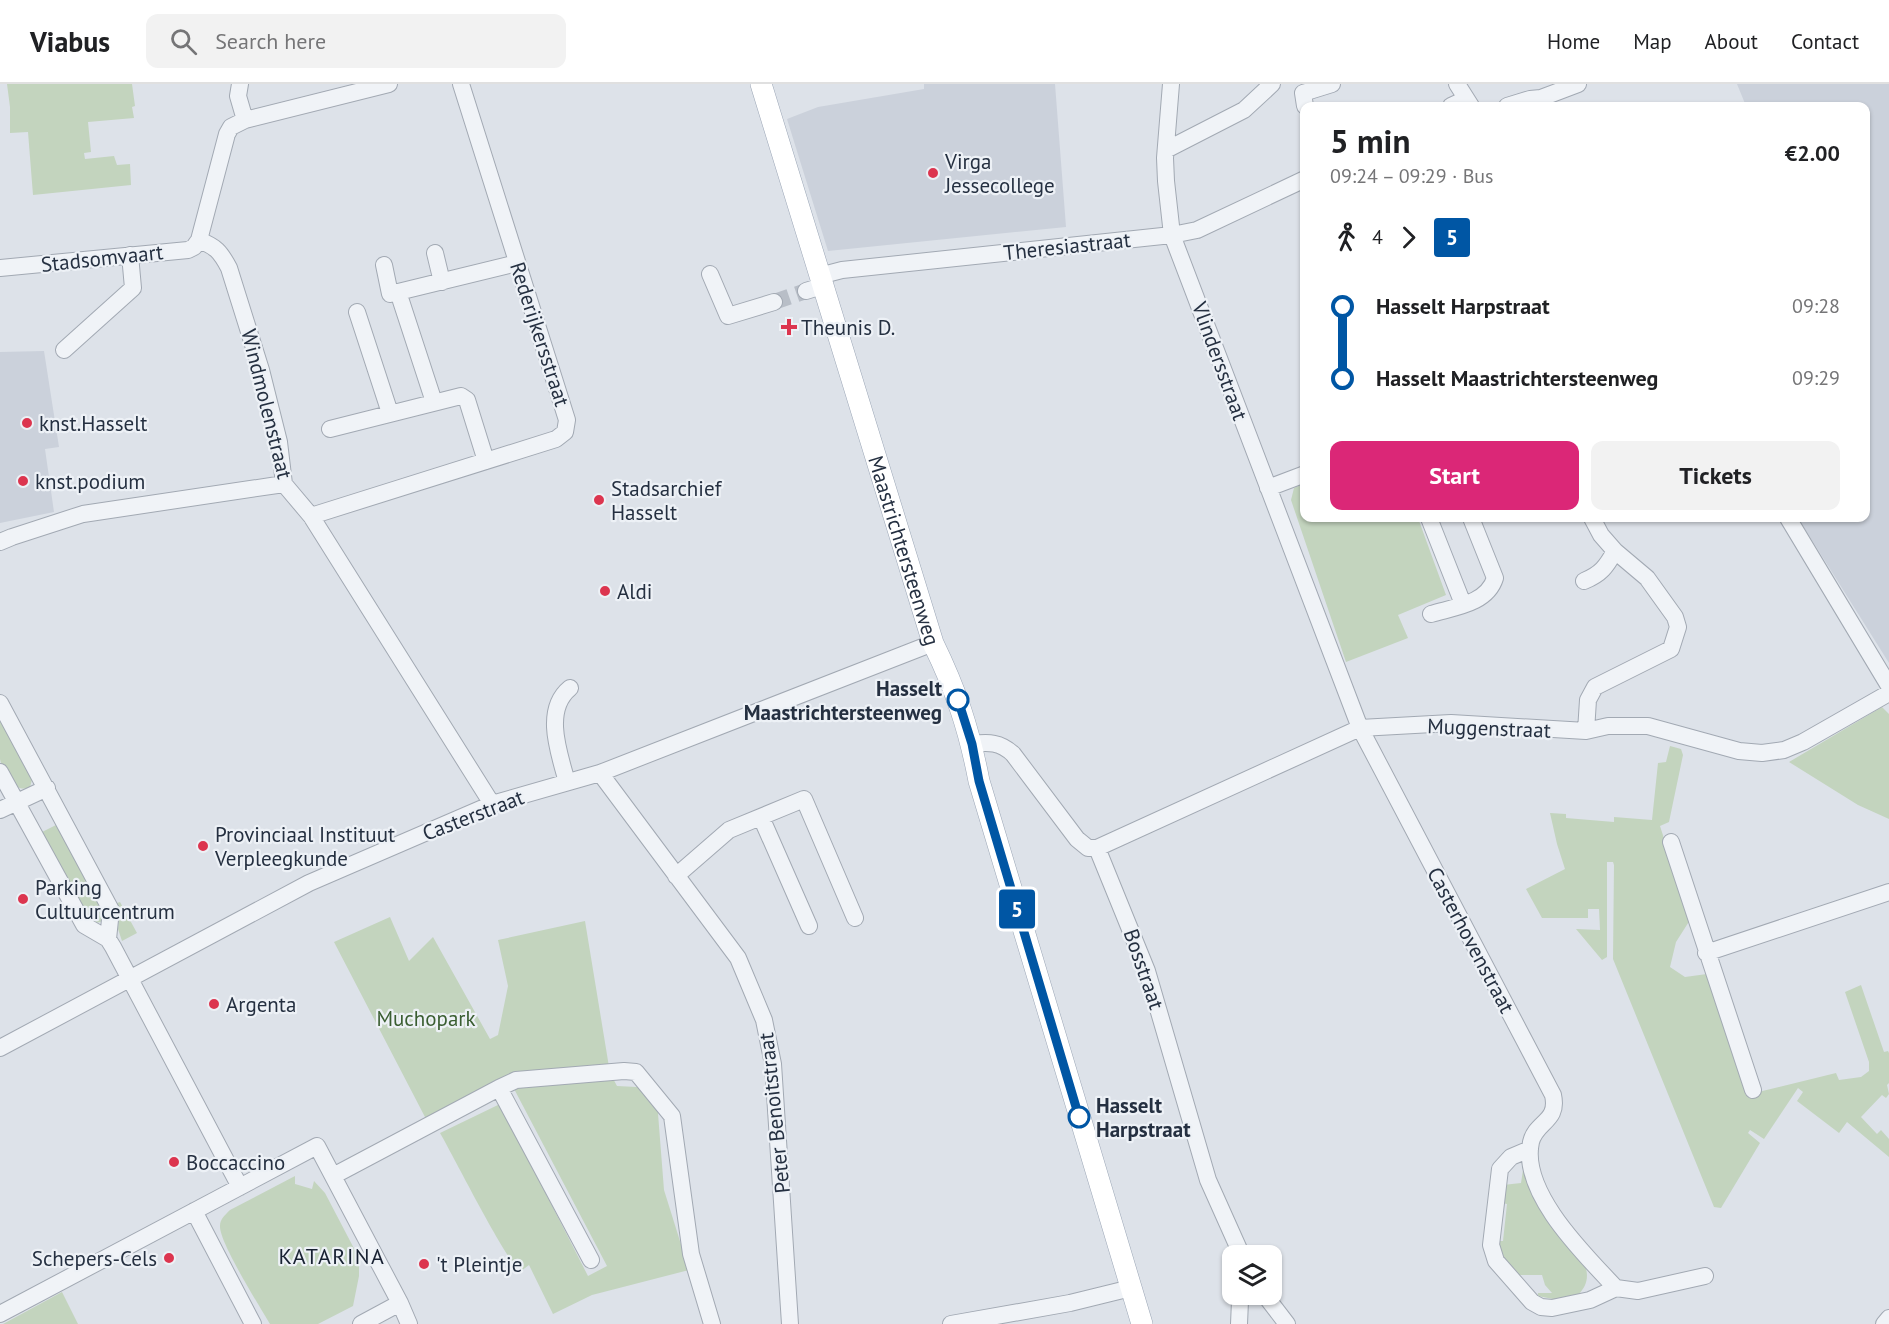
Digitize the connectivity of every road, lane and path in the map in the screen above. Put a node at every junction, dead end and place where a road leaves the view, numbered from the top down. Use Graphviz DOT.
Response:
graph roads {
  1 [pos="240,84"];
  2 [pos="389,84"];
  3 [pos="461,84"];
  4 [pos="761,84"];
  5 [pos="1171,84"];
  6 [pos="1272,84"];
  7 [pos="1332,84"];
  8 [pos="1456,84"];
  9 [pos="1578,84"];
  10 [pos="1304,102"];
  11 [pos="1468,102"];
  12 [pos="1520,102"];
  13 [pos="244,120"];
  14 [pos="1166,150"];
  15 [pos="1300,181"];
  16 [pos="1172,235"];
  17 [pos="199,240"];
  18 [pos="435,253"];
  19 [pos="130,255"];
  20 [pos="517,263"];
  21 [pos="384,265"];
  22 [pos="0,268"];
  23 [pos="710,274"];
  24 [pos="442,282"];
  25 [pos="816,284"];
  26 [pos="401,300"];
  27 [pos="774,302"];
  28 [pos="357,312"];
  29 [pos="64,350"];
  30 [pos="434,402"];
  31 [pos="390,413"];
  32 [pos="330,429"];
  33 [pos="486,461"];
  34 [pos="1300,476"];
  35 [pos="284,484"];
  36 [pos="1268,488"];
  37 [pos="311,516"];
  38 [pos="1431,522"];
  39 [pos="1473,522"];
  40 [pos="1594,522"];
  41 [pos="1790,522"];
  42 [pos="0,542"];
  43 [pos="1615,551"];
  44 [pos="1584,581"];
  45 [pos="1462,604"];
  46 [pos="1431,614"];
  47 [pos="933,643"];
  48 [pos="1889,686"];
  49 [pos="570,688"];
  50 [pos="1889,693"];
  51 [pos="0,703"];
  52 [pos="1360,728"];
  53 [pos="1586,731"];
  54 [pos="972,744"];
  55 [pos="0,772"];
  56 [pos="600,773"];
  57 [pos="567,782"];
  58 [pos="47,788"];
  59 [pos="16,803"];
  60 [pos="492,804"];
  61 [pos="0,810"];
  62 [pos="761,817"];
  63 [pos="1671,842"];
  64 [pos="1097,848"];
  65 [pos="676,876"];
  66 [pos="1889,892"];
  67 [pos="855,918"];
  68 [pos="809,926"];
  69 [pos="108,939"];
  70 [pos="1706,953"];
  71 [pos="129,978"];
  72 [pos="0,1048"];
  73 [pos="499,1088"];
  74 [pos="1753,1090"];
  75 [pos="1530,1149"];
  76 [pos="333,1176"];
  77 [pos="240,1187"];
  78 [pos="194,1211"];
  79 [pos="1237,1245"];
  80 [pos="591,1260"];
  81 [pos="1705,1276"];
  82 [pos="1131,1288"];
  83 [pos="1616,1288"];
  84 [pos="400,1304"];
  85 [pos="1240,1305"];
  86 [pos="1272,1305"];
  87 [pos="0,1314"];
  88 [pos="1889,1318"];
  89 [pos="253,1324"];
  90 [pos="361,1324"];
  91 [pos="409,1324"];
  92 [pos="712,1324"];
  93 [pos="790,1324"];
  94 [pos="951,1324"];
  95 [pos="1142,1324"];
  96 [pos="1239,1324"];
  97 [pos="1287,1324"];
  98 [pos="1884,1324"];
  1 -- 13 [label="street"];
  2 -- 13 [label="street"];
  3 -- 20 [label="street, Rederijkersstraat"];
  4 -- 25 [label="main road, Maastrichtersteenweg"];
  5 -- 14 [label="street, Vlindersstraat"];
  6 -- 14 [label="street"];
  7 -- 10 [label="street"];
  8 -- 11 [label="street"];
  9 -- 12 [label="street"];
  13 -- 17 [label="street"];
  14 -- 16 [label="street, Vlindersstraat"];
  15 -- 16 [label="street, Theresiastraat"];
  16 -- 25 [label="street, Theresiastraat"];
  16 -- 36 [label="street, Vlindersstraat"];
  17 -- 19 [label="street, Stadsomvaart"];
  17 -- 35 [label="street, Windmolenstraat"];
  18 -- 24 [label="street"];
  19 -- 22 [label="street, Stadsomvaart"];
  19 -- 29 [label="street"];
  20 -- 24 [label="street"];
  20 -- 33 [label="street, Rederijkersstraat"];
  21 -- 24 [label="street"];
  23 -- 27 [label="street"];
  25 -- 47 [label="main road, Maastrichtersteenweg"];
  26 -- 30 [label="street"];
  28 -- 31 [label="street"];
  30 -- 31 [label="street"];
  30 -- 33 [label="street"];
  31 -- 32 [label="street"];
  33 -- 37 [label="street, Rederijkersstraat"];
  34 -- 36 [label="street"];
  35 -- 37 [label="street, Windmolenstraat"];
  35 -- 42 [label="street"];
  36 -- 52 [label="street, Vlindersstraat"];
  37 -- 60 [label="street, Windmolenstraat"];
  38 -- 45 [label="street"];
  39 -- 45 [label="street"];
  40 -- 43 [label="street"];
  41 -- 48 [label="street"];
  43 -- 44 [label="street"];
  43 -- 53 [label="street"];
  45 -- 46 [label="street"];
  47 -- 54 [label="main road, Maastrichtersteenweg"];
  47 -- 56 [label="street, Casterstraat"];
  49 -- 57 [label="street"];
  50 -- 53 [label="street, Muggenstraat"];
  51 -- 58 [label="street"];
  52 -- 53 [label="street, Muggenstraat"];
  52 -- 64 [label="street, Muggenstraat"];
  52 -- 75 [label="street, Casterhovenstraat"];
  54 -- 64 [label="street"];
  54 -- 82 [label="main road, Maastrichtersteenweg"];
  55 -- 59 [label="street"];
  56 -- 57 [label="street, Casterstraat"];
  56 -- 65 [label="street, Peter Benoitstraat"];
  57 -- 60 [label="street, Casterstraat"];
  58 -- 59 [label="street"];
  58 -- 69 [label="street"];
  59 -- 61 [label="street"];
  59 -- 69 [label="street"];
  60 -- 71 [label="street, Casterstraat"];
  62 -- 65 [label="street"];
  62 -- 67 [label="street"];
  62 -- 68 [label="street"];
  63 -- 70 [label="street"];
  64 -- 79 [label="street, Bosstraat"];
  65 -- 93 [label="street, Peter Benoitstraat"];
  66 -- 70 [label="street"];
  69 -- 71 [label="street"];
  70 -- 74 [label="street"];
  71 -- 72 [label="street, Casterstraat"];
  71 -- 77 [label="street"];
  73 -- 76 [label="street"];
  73 -- 80 [label="street"];
  73 -- 92 [label="street"];
  75 -- 83 [label="street"];
  75 -- 83 [label="street"];
  76 -- 77 [label="street"];
  76 -- 84 [label="street"];
  77 -- 78 [label="street"];
  78 -- 87 [label="street"];
  78 -- 89 [label="street"];
  81 -- 83 [label="street"];
  82 -- 94 [label="street"];
  82 -- 95 [label="main road, Maastrichtersteenweg"];
  84 -- 90 [label="street"];
  84 -- 91 [label="street"];
  85 -- 96 [label="street"];
  86 -- 97 [label="street"];
  88 -- 98 [label="street"];
}
